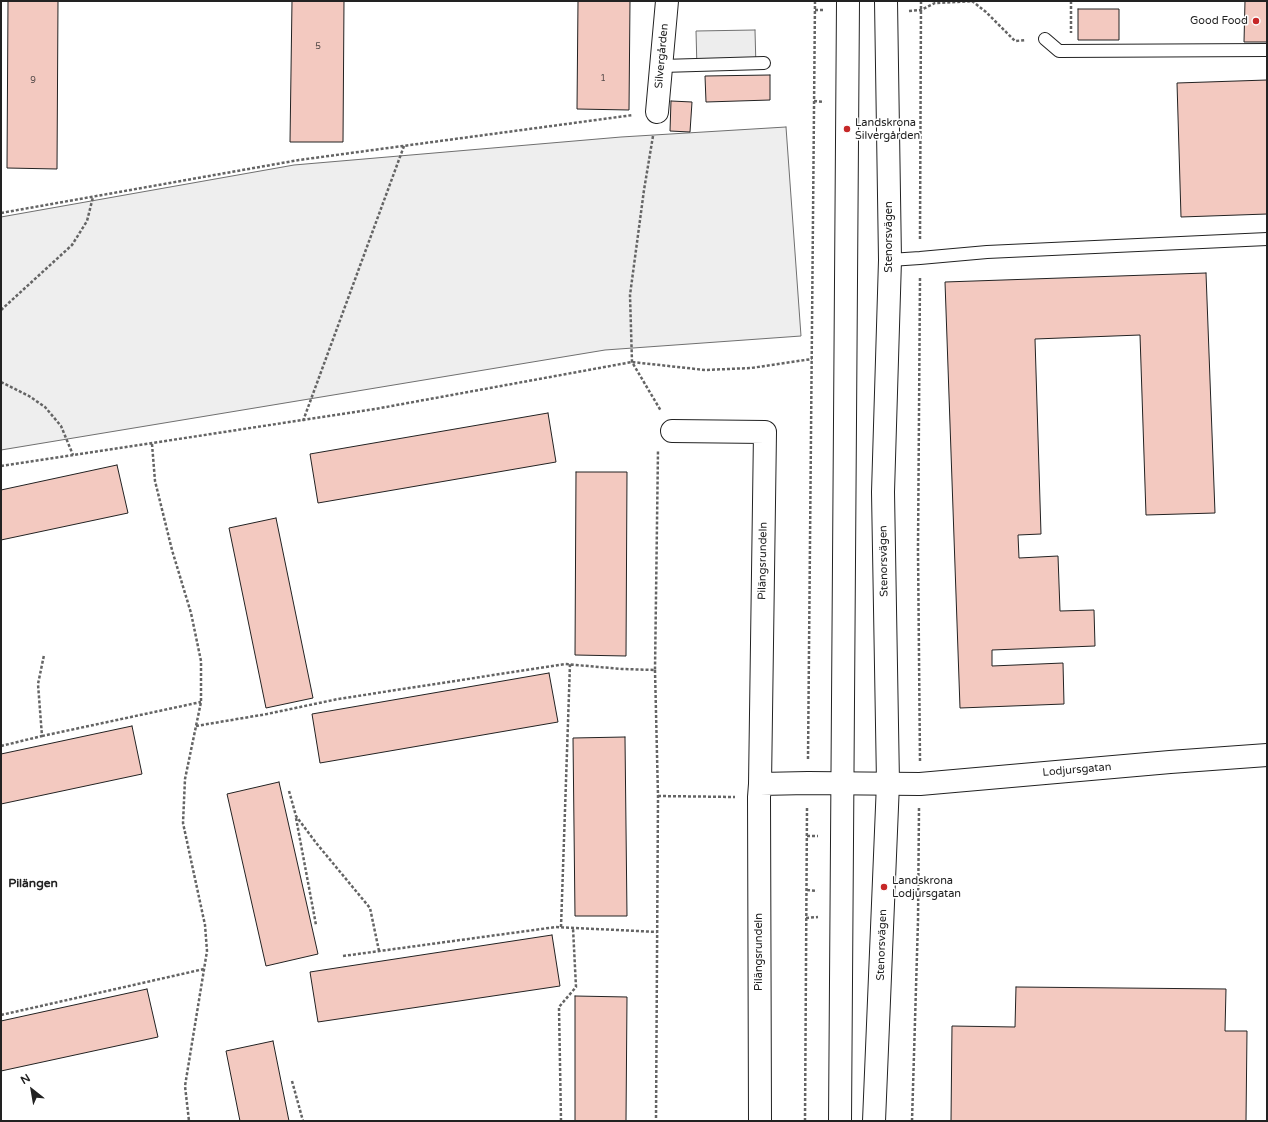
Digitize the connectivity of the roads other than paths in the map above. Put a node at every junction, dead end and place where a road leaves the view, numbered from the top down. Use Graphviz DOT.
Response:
graph roads {
  1 [pos="667,1"];
  2 [pos="848,1"];
  3 [pos="886,1"];
  4 [pos="1045,40"];
  5 [pos="1267,50"];
  6 [pos="764,63"];
  7 [pos="662,66"];
  8 [pos="657,112"];
  9 [pos="1267,239"];
  10 [pos="890,260"];
  11 [pos="672,431"];
  12 [pos="1267,755"];
  13 [pos="842,783"];
  14 [pos="888,783"];
  15 [pos="759,791"];
  16 [pos="760,1121"];
  17 [pos="840,1121"];
  18 [pos="874,1121"];
  1 -- 7 [label="street, Silvergården"];
  2 -- 13 [label="street"];
  3 -- 10 [label="street, Stenorsvägen"];
  4 -- 5 [label="lane"];
  6 -- 7 [label="lane"];
  7 -- 8 [label="street, Silvergården"];
  9 -- 10 [label="lane"];
  10 -- 14 [label="street, Stenorsvägen"];
  11 -- 15 [label="street, Pilängsrundeln"];
  12 -- 14 [label="street, Lodjursgatan"];
  13 -- 14 [label="street"];
  13 -- 15 [label="street"];
  13 -- 17 [label="street"];
  14 -- 18 [label="street, Stenorsvägen"];
  15 -- 16 [label="street, Pilängsrundeln"];
}
